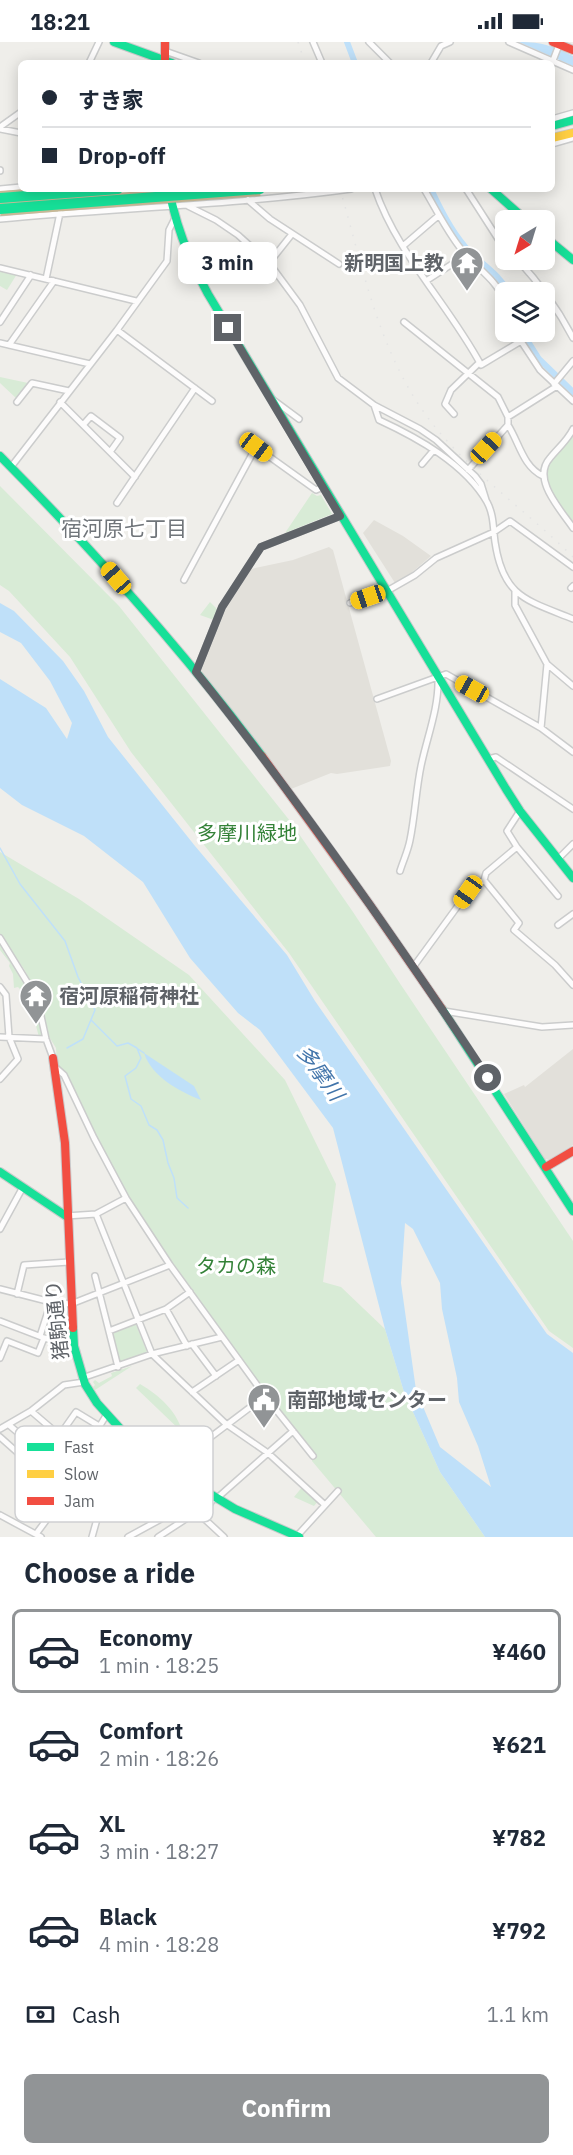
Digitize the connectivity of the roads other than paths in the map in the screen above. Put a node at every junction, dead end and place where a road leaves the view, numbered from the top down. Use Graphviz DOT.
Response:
graph roads {
  1 [pos="99,42"];
  2 [pos="114,42"];
  3 [pos="313,42"];
  4 [pos="369,42"];
  5 [pos="450,42"];
  6 [pos="509,42"];
  7 [pos="557,44"];
  8 [pos="573,50"];
  9 [pos="166,56"];
  10 [pos="90,60"];
  11 [pos="185,60"];
  12 [pos="321,60"];
  13 [pos="387,60"];
  14 [pos="433,60"];
  15 [pos="551,60"];
  16 [pos="553,60"];
  17 [pos="555,62"];
  18 [pos="573,70"];
  19 [pos="573,113"];
  20 [pos="18,114"];
  21 [pos="555,117"];
  22 [pos="573,120"];
  23 [pos="555,125"];
  24 [pos="0,128"];
  25 [pos="18,132"];
  26 [pos="573,133"];
  27 [pos="555,137"];
  28 [pos="573,138"];
  29 [pos="555,143"];
  30 [pos="18,188"];
  31 [pos="0,189"];
  32 [pos="63,192"];
  33 [pos="79,192"];
  34 [pos="169,192"];
  35 [pos="221,192"];
  36 [pos="315,192"];
  37 [pos="376,192"];
  38 [pos="426,192"];
  39 [pos="468,192"];
  40 [pos="494,192"];
  41 [pos="0,198"];
  42 [pos="248,200"];
  43 [pos="188,206"];
  44 [pos="171,207"];
  45 [pos="0,209"];
  46 [pos="515,210"];
  47 [pos="61,213"];
  48 [pos="438,216"];
  49 [pos="0,219"];
  50 [pos="174,220"];
  51 [pos="292,234"];
  52 [pos="495,234"];
  53 [pos="555,245"];
  54 [pos="404,246"];
  55 [pos="466,255"];
  56 [pos="573,260"];
  57 [pos="269,263"];
  58 [pos="339,264"];
  59 [pos="0,268"];
  60 [pos="526,270"];
  61 [pos="31,276"];
  62 [pos="46,279"];
  63 [pos="54,281"];
  64 [pos="426,281"];
  65 [pos="535,282"];
  66 [pos="495,285"];
  67 [pos="136,301"];
  68 [pos="555,304"];
  69 [pos="0,322"];
  70 [pos="404,322"];
  71 [pos="117,330"];
  72 [pos="573,338"];
  73 [pos="518,342"];
  74 [pos="521,342"];
  75 [pos="0,343"];
  76 [pos="9,345"];
  77 [pos="573,361"];
  78 [pos="479,363"];
  79 [pos="90,364"];
  80 [pos="467,374"];
  81 [pos="555,384"];
  82 [pos="195,388"];
  83 [pos="69,391"];
  84 [pos="268,397"];
  85 [pos="213,401"];
  86 [pos="573,401"];
  87 [pos="17,402"];
  88 [pos="60,402"];
  89 [pos="374,405"];
  90 [pos="454,414"];
  91 [pos="508,417"];
  92 [pos="299,420"];
  93 [pos="83,425"];
  94 [pos="508,425"];
  95 [pos="573,429"];
  96 [pos="433,451"];
  97 [pos="110,452"];
  98 [pos="0,456"];
  99 [pos="422,464"];
  100 [pos="11,467"];
  101 [pos="468,470"];
  102 [pos="543,476"];
  103 [pos="135,477"];
  104 [pos="323,487"];
  105 [pos="486,500"];
  106 [pos="117,502"];
  107 [pos="340,516"];
  108 [pos="573,528"];
  109 [pos="494,532"];
  110 [pos="573,567"];
  111 [pos="184,580"];
  112 [pos="387,591"];
  113 [pos="515,591"];
  114 [pos="350,603"];
  115 [pos="573,619"];
  116 [pos="547,664"];
  117 [pos="196,672"];
  118 [pos="438,677"];
  119 [pos="573,686"];
  120 [pos="376,699"];
  121 [pos="541,728"];
  122 [pos="573,752"];
  123 [pos="488,759"];
  124 [pos="573,809"];
  125 [pos="520,811"];
  126 [pos="573,844"];
  127 [pos="517,847"];
  128 [pos="558,859"];
  129 [pos="400,872"];
  130 [pos="573,878"];
  131 [pos="484,880"];
  132 [pos="558,896"];
  133 [pos="573,914"];
  134 [pos="558,925"];
  135 [pos="0,938"];
  136 [pos="414,966"];
  137 [pos="573,984"];
  138 [pos="0,987"];
  139 [pos="444,1011"];
  140 [pos="573,1025"];
  141 [pos="0,1037"];
  142 [pos="9,1038"];
  143 [pos="46,1038"];
  144 [pos="54,1062"];
  145 [pos="0,1078"];
  146 [pos="573,1151"];
  147 [pos="546,1167"];
  148 [pos="0,1172"];
  149 [pos="23,1187"];
  150 [pos="126,1198"];
  151 [pos="573,1211"];
  152 [pos="96,1214"];
  153 [pos="66,1216"];
  154 [pos="0,1229"];
  155 [pos="69,1262"];
  156 [pos="170,1265"];
  157 [pos="95,1276"];
  158 [pos="123,1283"];
  159 [pos="0,1289"];
  160 [pos="190,1292"];
  161 [pos="17,1294"];
  162 [pos="98,1294"];
  163 [pos="51,1302"];
  164 [pos="71,1304"];
  165 [pos="166,1309"];
  166 [pos="137,1320"];
  167 [pos="0,1321"];
  168 [pos="109,1331"];
  169 [pos="222,1336"];
  170 [pos="42,1337"];
  171 [pos="189,1345"];
  172 [pos="74,1346"];
  173 [pos="152,1354"];
  174 [pos="1,1355"];
  175 [pos="239,1360"];
  176 [pos="118,1366"];
  177 [pos="216,1376"];
  178 [pos="83,1380"];
  179 [pos="192,1392"];
  180 [pos="265,1396"];
  181 [pos="31,1411"];
  182 [pos="107,1414"];
  183 [pos="226,1424"];
  184 [pos="9,1425"];
  185 [pos="48,1426"];
  186 [pos="67,1426"];
  187 [pos="99,1426"];
  188 [pos="117,1426"];
  189 [pos="0,1429"];
  190 [pos="15,1430"];
  191 [pos="293,1431"];
  192 [pos="213,1434"];
  193 [pos="0,1437"];
  194 [pos="15,1450"];
  195 [pos="268,1453"];
  196 [pos="313,1456"];
  197 [pos="338,1491"];
  198 [pos="215,1499"];
  199 [pos="325,1505"];
  200 [pos="0,1515"];
  201 [pos="48,1522"];
  202 [pos="96,1522"];
  203 [pos="156,1522"];
  204 [pos="184,1522"];
  205 [pos="208,1522"];
  206 [pos="38,1536"];
  207 [pos="220,1536"];
  208 [pos="92,1537"];
  209 [pos="128,1537"];
  210 [pos="158,1537"];
  211 [pos="298,1537"];
  1 -- 10 [label="street"];
  2 -- 9 [label="main road"];
  3 -- 12 [label="street"];
  4 -- 13 [label="street"];
  5 -- 14 [label="street"];
  6 -- 15 [label="street"];
  7 -- 8 [label="main road"];
  7 -- 16 [label="street"];
  9 -- 11 [label="street"];
  17 -- 18 [label="street"];
  19 -- 21 [label="street"];
  20 -- 24 [label="street"];
  22 -- 23 [label="main road"];
  24 -- 25 [label="street"];
  26 -- 27 [label="main road"];
  28 -- 29 [label="street"];
  30 -- 31 [label="street"];
  32 -- 47 [label="street"];
  33 -- 41 [label="main road, bridge"];
  34 -- 44 [label="main road"];
  35 -- 45 [label="main road, bridge"];
  36 -- 42 [label="street"];
  37 -- 54 [label="street"];
  38 -- 48 [label="street"];
  39 -- 52 [label="street"];
  40 -- 46 [label="main road"];
  42 -- 43 [label="street"];
  42 -- 51 [label="street"];
  43 -- 44 [label="street"];
  43 -- 57 [label="street"];
  44 -- 47 [label="street"];
  44 -- 50 [label="main road"];
  47 -- 49 [label="street"];
  47 -- 62 [label="street"];
  48 -- 54 [label="street"];
  48 -- 55 [label="street"];
  50 -- 67 [label="street"];
  50 -- 84 [label="main road"];
  51 -- 57 [label="street"];
  51 -- 58 [label="street"];
  53 -- 56 [label="main road"];
  54 -- 64 [label="street"];
  55 -- 64 [label="street"];
  55 -- 66 [label="street"];
  57 -- 89 [label="street"];
  59 -- 61 [label="street"];
  60 -- 65 [label="street"];
  61 -- 62 [label="street"];
  61 -- 69 [label="street"];
  62 -- 63 [label="street"];
  63 -- 67 [label="street"];
  63 -- 76 [label="street"];
  64 -- 78 [label="street"];
  67 -- 71 [label="street"];
  68 -- 72 [label="street"];
  70 -- 80 [label="street"];
  71 -- 79 [label="street"];
  71 -- 82 [label="street"];
  73 -- 78 [label="street"];
  74 -- 81 [label="street"];
  75 -- 76 [label="street"];
  76 -- 79 [label="street"];
  77 -- 81 [label="street"];
  78 -- 80 [label="street"];
  79 -- 83 [label="street"];
  80 -- 90 [label="street"];
  80 -- 91 [label="street"];
  81 -- 86 [label="street"];
  81 -- 91 [label="street"];
  82 -- 85 [label="street"];
  82 -- 103 [label="street"];
  83 -- 87 [label="street"];
  83 -- 88 [label="street"];
  84 -- 92 [label="street"];
  84 -- 104 [label="main road"];
  88 -- 93 [label="street"];
  88 -- 100 [label="street"];
  89 -- 96 [label="street"];
  89 -- 101 [label="street"];
  91 -- 94 [label="street"];
  93 -- 97 [label="street"];
  93 -- 97 [label="street"];
  94 -- 101 [label="street"];
  94 -- 102 [label="street"];
  95 -- 102 [label="street"];
  96 -- 99 [label="street"];
  96 -- 105 [label="street"];
  97 -- 103 [label="street"];
  98 -- 100 [label="main road"];
  100 -- 117 [label="main road"];
  101 -- 105 [label="street"];
  102 -- 108 [label="street"];
  103 -- 106 [label="street"];
  104 -- 107 [label="main road"];
  104 -- 111 [label="street"];
  105 -- 109 [label="street"];
  107 -- 112 [label="main road"];
  107 -- 117 [label="street"];
  109 -- 110 [label="street"];
  109 -- 112 [label="street"];
  109 -- 113 [label="street"];
  112 -- 114 [label="street"];
  112 -- 118 [label="main road"];
  113 -- 115 [label="street"];
  113 -- 116 [label="street"];
  116 -- 119 [label="street"];
  116 -- 121 [label="street"];
  117 -- 136 [label="main road"];
  118 -- 120 [label="street"];
  118 -- 121 [label="street"];
  118 -- 123 [label="main road"];
  118 -- 129 [label="street"];
  121 -- 122 [label="street"];
  123 -- 124 [label="street"];
  123 -- 125 [label="main road"];
  125 -- 127 [label="street"];
  125 -- 128 [label="main road"];
  126 -- 128 [label="street"];
  127 -- 131 [label="street"];
  127 -- 132 [label="street"];
  128 -- 130 [label="main road"];
  131 -- 136 [label="street"];
  131 -- 137 [label="street"];
  133 -- 134 [label="street"];
  135 -- 143 [label="street"];
  136 -- 139 [label="main road"];
  138 -- 142 [label="street"];
  139 -- 140 [label="street"];
  139 -- 147 [label="main road"];
  141 -- 142 [label="street"];
  142 -- 143 [label="street"];
  142 -- 145 [label="street"];
  143 -- 144 [label="street"];
  144 -- 150 [label="street"];
  144 -- 153 [label="main road, 猪駒通り"];
  146 -- 147 [label="main road"];
  147 -- 151 [label="main road"];
  148 -- 149 [label="main road"];
  149 -- 153 [label="main road"];
  149 -- 154 [label="street"];
  150 -- 152 [label="street"];
  150 -- 156 [label="street"];
  152 -- 153 [label="street"];
  152 -- 158 [label="street"];
  153 -- 155 [label="main road, 猪駒通り"];
  155 -- 161 [label="street"];
  155 -- 164 [label="main road, 猪駒通り"];
  156 -- 158 [label="street"];
  156 -- 160 [label="street"];
  157 -- 162 [label="street"];
  158 -- 162 [label="street"];
  158 -- 166 [label="street"];
  159 -- 161 [label="street"];
  160 -- 165 [label="street"];
  160 -- 169 [label="street"];
  161 -- 163 [label="street"];
  162 -- 164 [label="street"];
  162 -- 168 [label="street"];
  163 -- 164 [label="street"];
  163 -- 170 [label="street"];
  164 -- 172 [label="main road, 猪駒通り"];
  165 -- 166 [label="street"];
  165 -- 171 [label="street"];
  166 -- 168 [label="street"];
  166 -- 173 [label="street"];
  167 -- 170 [label="street"];
  168 -- 176 [label="street"];
  169 -- 171 [label="street"];
  169 -- 175 [label="street"];
  170 -- 172 [label="street"];
  170 -- 174 [label="street"];
  171 -- 173 [label="street"];
  171 -- 177 [label="street"];
  172 -- 178 [label="main road, 猪駒通り"];
  173 -- 176 [label="street"];
  173 -- 179 [label="street"];
  175 -- 177 [label="street"];
  175 -- 180 [label="street"];
  176 -- 178 [label="street"];
  177 -- 179 [label="street"];
  178 -- 181 [label="street"];
  178 -- 182 [label="main road, 猪駒通り"];
  179 -- 183 [label="street"];
  180 -- 183 [label="street"];
  180 -- 191 [label="street"];
  181 -- 184 [label="street"];
  181 -- 185 [label="street"];
  182 -- 187 [label="street"];
  182 -- 188 [label="main road, 猪駒通り"];
  183 -- 192 [label="street"];
  183 -- 195 [label="street"];
  184 -- 189 [label="street"];
  184 -- 190 [label="street"];
  186 -- 187 [label="street"];
  191 -- 195 [label="street"];
  191 -- 196 [label="street"];
  193 -- 194 [label="street"];
  195 -- 198 [label="street"];
  195 -- 199 [label="street"];
  197 -- 199 [label="street"];
  198 -- 211 [label="main road, 猪駒通り"];
  199 -- 211 [label="street"];
  200 -- 206 [label="street"];
  201 -- 206 [label="street"];
  202 -- 208 [label="street"];
  203 -- 209 [label="street"];
  204 -- 210 [label="street"];
  205 -- 207 [label="street"];
}
